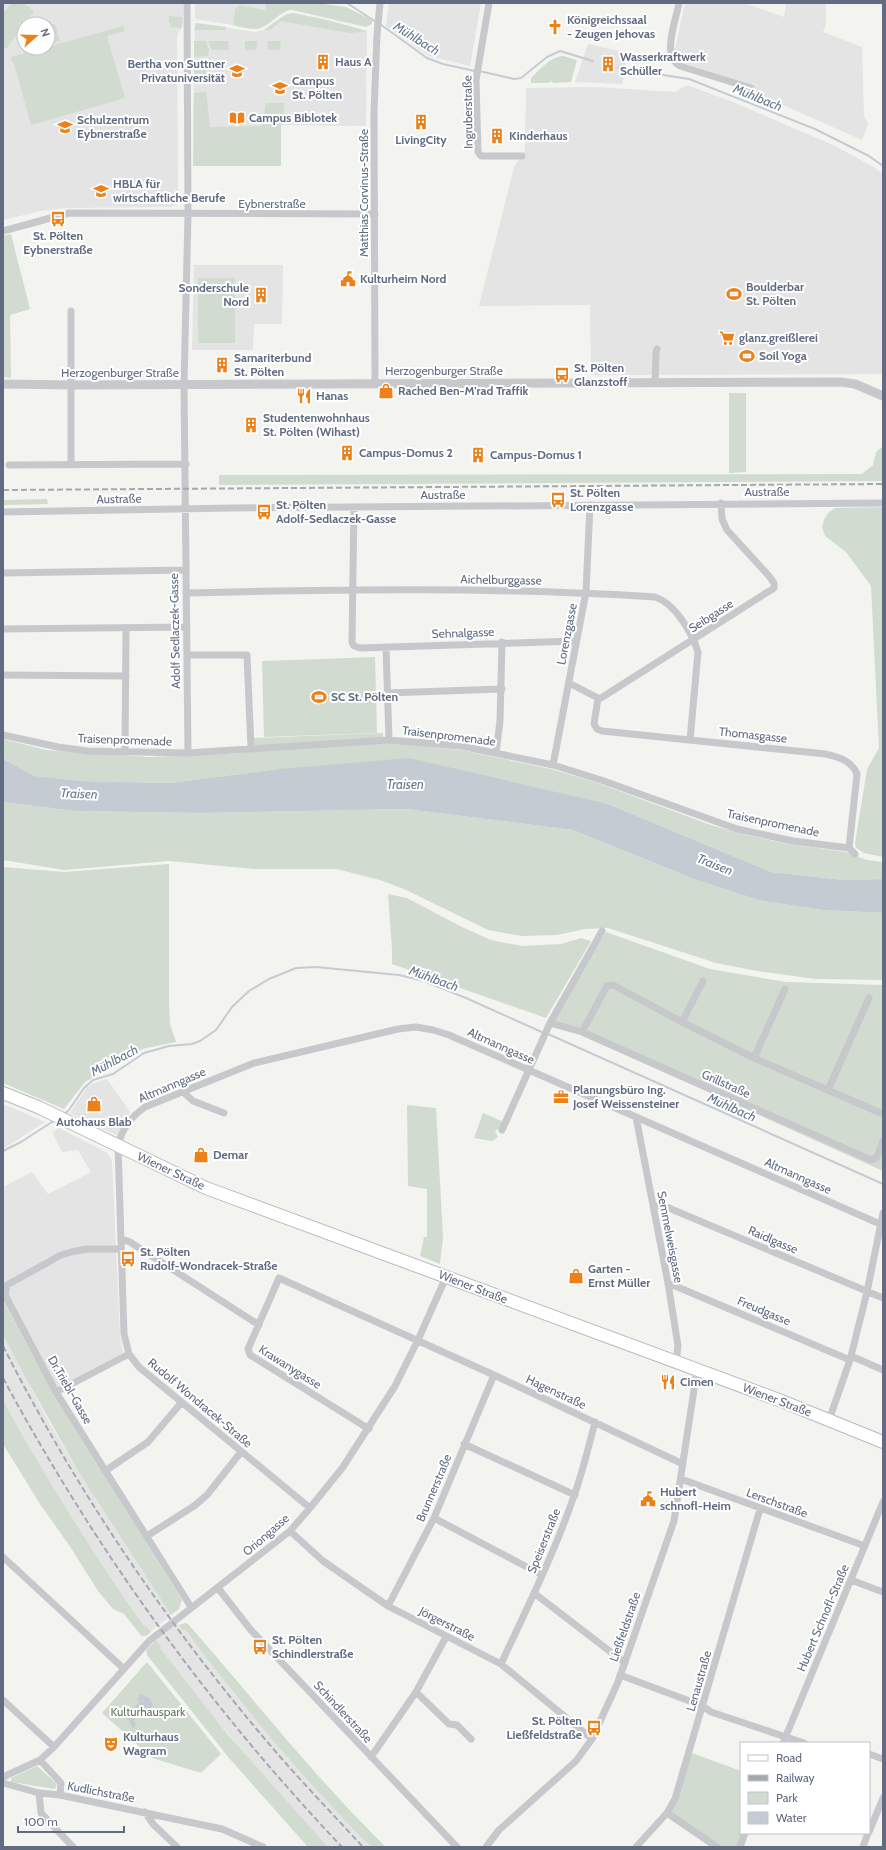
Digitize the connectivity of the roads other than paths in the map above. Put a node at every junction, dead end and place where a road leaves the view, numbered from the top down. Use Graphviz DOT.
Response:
graph roads {
  1 [pos="187,3"];
  2 [pos="489,3"];
  3 [pos="679,3"];
  4 [pos="380,6"];
  5 [pos="751,88"];
  6 [pos="522,156"];
  7 [pos="375,214"];
  8 [pos="188,215"];
  9 [pos="3,230"];
  10 [pos="71,311"];
  11 [pos="657,349"];
  12 [pos="375,383"];
  13 [pos="655,383"];
  14 [pos="3,384"];
  15 [pos="72,385"];
  16 [pos="184,385"];
  17 [pos="883,396"];
  18 [pos="186,464"];
  19 [pos="9,465"];
  20 [pos="71,465"];
  21 [pos="721,503"];
  22 [pos="883,503"];
  23 [pos="590,505"];
  24 [pos="354,507"];
  25 [pos="185,508"];
  26 [pos="3,512"];
  27 [pos="186,570"];
  28 [pos="3,573"];
  29 [pos="354,588"];
  30 [pos="586,592"];
  31 [pos="186,593"];
  32 [pos="187,627"];
  33 [pos="126,628"];
  34 [pos="3,629"];
  35 [pos="694,640"];
  36 [pos="576,641"];
  37 [pos="502,642"];
  38 [pos="386,647"];
  39 [pos="187,655"];
  40 [pos="3,675"];
  41 [pos="126,676"];
  42 [pos="569,683"];
  43 [pos="502,689"];
  44 [pos="387,693"];
  45 [pos="598,698"];
  46 [pos="3,735"];
  47 [pos="389,740"];
  48 [pos="690,740"];
  49 [pos="251,748"];
  50 [pos="125,751"];
  51 [pos="188,753"];
  52 [pos="496,753"];
  53 [pos="553,765"];
  54 [pos="849,848"];
  55 [pos="855,854"];
  56 [pos="602,931"];
  57 [pos="703,981"];
  58 [pos="785,989"];
  59 [pos="869,998"];
  60 [pos="682,1022"];
  61 [pos="550,1023"];
  62 [pos="582,1032"];
  63 [pos="754,1058"];
  64 [pos="528,1069"];
  65 [pos="828,1090"];
  66 [pos="183,1092"];
  67 [pos="3,1093"];
  68 [pos="224,1113"];
  69 [pos="883,1114"];
  70 [pos="636,1117"];
  71 [pos="502,1130"];
  72 [pos="883,1141"];
  73 [pos="118,1146"];
  74 [pos="653,1206"];
  75 [pos="883,1213"];
  76 [pos="880,1224"];
  77 [pos="122,1239"];
  78 [pos="122,1249"];
  79 [pos="446,1277"];
  80 [pos="279,1278"];
  81 [pos="668,1283"];
  82 [pos="867,1292"];
  83 [pos="883,1298"];
  84 [pos="258,1325"];
  85 [pos="418,1340"];
  86 [pos="129,1354"];
  87 [pos="850,1358"];
  88 [pos="676,1362"];
  89 [pos="697,1370"];
  90 [pos="883,1370"];
  91 [pos="494,1375"];
  92 [pos="56,1392"];
  93 [pos="180,1403"];
  94 [pos="830,1420"];
  95 [pos="595,1422"];
  96 [pos="369,1429"];
  97 [pos="883,1442"];
  98 [pos="464,1444"];
  99 [pos="241,1452"];
  100 [pos="683,1464"];
  101 [pos="105,1471"];
  102 [pos="681,1480"];
  103 [pos="575,1495"];
  104 [pos="883,1503"];
  105 [pos="310,1508"];
  106 [pos="760,1509"];
  107 [pos="434,1518"];
  108 [pos="290,1531"];
  109 [pos="148,1536"];
  110 [pos="865,1546"];
  111 [pos="3,1557"];
  112 [pos="542,1575"];
  113 [pos="852,1580"];
  114 [pos="218,1588"];
  115 [pos="883,1592"];
  116 [pos="534,1593"];
  117 [pos="388,1606"];
  118 [pos="191,1607"];
  119 [pos="446,1636"];
  120 [pos="625,1663"];
  121 [pos="501,1664"];
  122 [pos="124,1668"];
  123 [pos="620,1675"];
  124 [pos="416,1692"];
  125 [pos="3,1700"];
  126 [pos="703,1706"];
  127 [pos="592,1738"];
  128 [pos="471,1739"];
  129 [pos="784,1740"];
  130 [pos="797,1742"];
  131 [pos="54,1747"];
  132 [pos="870,1754"];
  133 [pos="371,1757"];
  134 [pos="883,1759"];
  135 [pos="40,1760"];
  136 [pos="3,1777"];
  137 [pos="3,1783"];
  138 [pos="39,1793"];
  139 [pos="60,1795"];
  140 [pos="883,1798"];
  141 [pos="145,1812"];
  142 [pos="667,1813"];
  143 [pos="870,1830"];
  144 [pos="745,1834"];
  145 [pos="868,1834"];
  146 [pos="72,1847"];
  147 [pos="177,1847"];
  148 [pos="263,1847"];
  149 [pos="457,1847"];
  150 [pos="486,1847"];
  151 [pos="636,1847"];
  152 [pos="717,1847"];
  153 [pos="740,1847"];
  154 [pos="863,1847"];
  1 -- 8 [label="street, Adolf Sedlaczek-Gasse"];
  2 -- 6 [label="street, Ingruberstraße"];
  3 -- 5 [label="street"];
  4 -- 7 [label="street, Matthias Corvinus-Straße"];
  7 -- 8 [label="street, Eybnerstraße"];
  7 -- 12 [label="street, Matthias Corvinus-Straße"];
  8 -- 9 [label="street, Eybnerstraße"];
  8 -- 16 [label="street, Adolf Sedlaczek-Gasse"];
  10 -- 15 [label="street"];
  11 -- 13 [label="street"];
  12 -- 13 [label="street, Herzogenburger Straße"];
  12 -- 16 [label="street, Herzogenburger Straße"];
  13 -- 17 [label="street, Herzogenburger Straße"];
  14 -- 15 [label="street, Herzogenburger Straße"];
  15 -- 16 [label="street, Herzogenburger Straße"];
  15 -- 20 [label="street"];
  16 -- 18 [label="street, Adolf Sedlaczek-Gasse"];
  18 -- 20 [label="street"];
  18 -- 25 [label="street, Adolf Sedlaczek-Gasse"];
  19 -- 20 [label="street"];
  21 -- 22 [label="street, Austraße"];
  21 -- 23 [label="street, Austraße"];
  21 -- 35 [label="street, Seibgasse"];
  23 -- 24 [label="street, Austraße"];
  23 -- 30 [label="street, Lorenzgasse"];
  24 -- 25 [label="street, Austraße"];
  24 -- 29 [label="street"];
  25 -- 26 [label="street, Austraße"];
  25 -- 27 [label="street, Adolf Sedlaczek-Gasse"];
  27 -- 28 [label="street"];
  27 -- 31 [label="street, Adolf Sedlaczek-Gasse"];
  29 -- 30 [label="street, Aichelburggasse"];
  29 -- 31 [label="street, Aichelburggasse"];
  29 -- 38 [label="street, Sehnalgasse"];
  30 -- 35 [label="street, Aichelburggasse"];
  30 -- 36 [label="street, Lorenzgasse"];
  31 -- 32 [label="street, Adolf Sedlaczek-Gasse"];
  32 -- 33 [label="street"];
  32 -- 39 [label="street, Adolf Sedlaczek-Gasse"];
  33 -- 34 [label="street"];
  33 -- 41 [label="street"];
  35 -- 45 [label="street, Seibgasse"];
  35 -- 48 [label="street, Aichelburggasse"];
  36 -- 37 [label="street, Sehnalgasse"];
  36 -- 42 [label="street, Lorenzgasse"];
  37 -- 38 [label="street, Sehnalgasse"];
  37 -- 43 [label="street"];
  38 -- 44 [label="street"];
  39 -- 49 [label="street"];
  39 -- 51 [label="street, Adolf Sedlaczek-Gasse"];
  40 -- 41 [label="street"];
  41 -- 50 [label="street"];
  42 -- 45 [label="street"];
  42 -- 53 [label="street, Lorenzgasse"];
  43 -- 44 [label="street"];
  43 -- 52 [label="street"];
  44 -- 47 [label="street"];
  45 -- 48 [label="street, Thomasgasse"];
  46 -- 50 [label="street, Traisenpromenade"];
  47 -- 49 [label="street, Traisenpromenade"];
  47 -- 52 [label="street, Traisenpromenade"];
  48 -- 54 [label="street, Thomasgasse"];
  49 -- 51 [label="street, Traisenpromenade"];
  50 -- 51 [label="street, Traisenpromenade"];
  52 -- 53 [label="street, Traisenpromenade"];
  53 -- 54 [label="street, Traisenpromenade"];
  54 -- 55 [label="street"];
  56 -- 61 [label="street"];
  57 -- 60 [label="street"];
  58 -- 63 [label="street"];
  59 -- 65 [label="street"];
  60 -- 62 [label="street"];
  60 -- 63 [label="street"];
  61 -- 62 [label="street, Grillstraße"];
  61 -- 64 [label="street"];
  62 -- 72 [label="street, Grillstraße"];
  63 -- 65 [label="street"];
  64 -- 66 [label="street, Altmanngasse"];
  64 -- 70 [label="street, Altmanngasse"];
  64 -- 71 [label="street"];
  65 -- 69 [label="street"];
  66 -- 68 [label="street"];
  66 -- 73 [label="street, Altmanngasse"];
  67 -- 73 [label="main road, Wiener Straße"];
  70 -- 74 [label="street, Semmelweisgasse"];
  70 -- 76 [label="street, Altmanngasse"];
  73 -- 77 [label="street, Rudolf Wondracek-Straße"];
  73 -- 79 [label="main road, Wiener Straße"];
  74 -- 81 [label="street, Semmelweisgasse"];
  74 -- 82 [label="street, Raidlgasse"];
  75 -- 76 [label="street"];
  76 -- 82 [label="street"];
  77 -- 78 [label="street, Rudolf Wondracek-Straße"];
  77 -- 84 [label="street"];
  78 -- 86 [label="street, Rudolf Wondracek-Straße"];
  78 -- 92 [label="street, Dr.Triebl-Gasse"];
  79 -- 85 [label="street, Oriongasse"];
  79 -- 88 [label="main road, Wiener Straße"];
  80 -- 84 [label="street, Krawanygasse"];
  80 -- 85 [label="street, Hagenstraße"];
  81 -- 87 [label="street, Freudgasse"];
  81 -- 88 [label="street, Semmelweisgasse"];
  82 -- 83 [label="street, Raidlgasse"];
  82 -- 87 [label="street"];
  84 -- 96 [label="street, Krawanygasse"];
  85 -- 91 [label="street, Hagenstraße"];
  85 -- 96 [label="street, Oriongasse"];
  86 -- 92 [label="street"];
  86 -- 93 [label="street, Rudolf Wondracek-Straße"];
  87 -- 90 [label="street, Freudgasse"];
  87 -- 94 [label="street"];
  88 -- 89 [label="main road, Wiener Straße"];
  89 -- 94 [label="main road, Wiener Straße"];
  89 -- 100 [label="street, Ließfeldstraße"];
  91 -- 95 [label="street, Hagenstraße"];
  91 -- 98 [label="street, Brunnerstraße"];
  92 -- 101 [label="street, Dr.Triebl-Gasse"];
  93 -- 99 [label="street, Rudolf Wondracek-Straße"];
  93 -- 101 [label="street"];
  94 -- 97 [label="main road, Wiener Straße"];
  95 -- 100 [label="street, Hagenstraße"];
  95 -- 103 [label="street, Speiserstraße"];
  96 -- 105 [label="street, Oriongasse"];
  98 -- 103 [label="street"];
  98 -- 107 [label="street, Brunnerstraße"];
  99 -- 105 [label="street, Rudolf Wondracek-Straße"];
  99 -- 109 [label="street"];
  100 -- 102 [label="street, Ließfeldstraße"];
  101 -- 109 [label="street, Dr.Triebl-Gasse"];
  102 -- 106 [label="street, Lerschstraße"];
  102 -- 120 [label="street, Ließfeldstraße"];
  103 -- 112 [label="street, Speiserstraße"];
  104 -- 110 [label="street, Hubert Schnofl-Straße"];
  105 -- 108 [label="street, Oriongasse"];
  106 -- 110 [label="street, Lerschstraße"];
  106 -- 126 [label="street, Lenaustraße"];
  107 -- 112 [label="street"];
  107 -- 117 [label="street, Brunnerstraße"];
  108 -- 114 [label="street, Oriongasse"];
  108 -- 117 [label="street, Jörgerstraße"];
  109 -- 118 [label="street, Dr.Triebl-Gasse"];
  110 -- 113 [label="street, Hubert Schnofl-Straße"];
  111 -- 122 [label="street"];
  112 -- 116 [label="street, Speiserstraße"];
  113 -- 115 [label="street"];
  113 -- 129 [label="street, Hubert Schnofl-Straße"];
  114 -- 118 [label="street, Oriongasse"];
  114 -- 133 [label="street, Schindlerstraße"];
  116 -- 120 [label="street"];
  116 -- 121 [label="street, Speiserstraße"];
  117 -- 119 [label="street, Jörgerstraße"];
  118 -- 122 [label="street, Oriongasse"];
  119 -- 121 [label="street, Jörgerstraße"];
  119 -- 124 [label="street"];
  120 -- 123 [label="street, Ließfeldstraße"];
  121 -- 127 [label="street, Jörgerstraße"];
  122 -- 131 [label="street, Oriongasse"];
  123 -- 126 [label="street"];
  123 -- 127 [label="street, Ließfeldstraße"];
  124 -- 128 [label="street"];
  124 -- 133 [label="street"];
  125 -- 131 [label="street"];
  126 -- 129 [label="street"];
  126 -- 142 [label="street, Lenaustraße"];
  127 -- 150 [label="street, Ließfeldstraße"];
  129 -- 130 [label="street"];
  131 -- 135 [label="street, Oriongasse"];
  132 -- 134 [label="street"];
  133 -- 149 [label="street, Schindlerstraße"];
  135 -- 136 [label="street, Oriongasse"];
  135 -- 139 [label="street"];
  137 -- 138 [label="street, Kudlichstraße"];
  138 -- 139 [label="street, Kudlichstraße"];
  138 -- 146 [label="street"];
  139 -- 141 [label="street, Kudlichstraße"];
  140 -- 143 [label="street"];
  141 -- 147 [label="street"];
  141 -- 148 [label="street, Kudlichstraße"];
  142 -- 151 [label="street, Lenaustraße"];
  142 -- 152 [label="street"];
  144 -- 153 [label="street"];
  145 -- 154 [label="street"];
}
